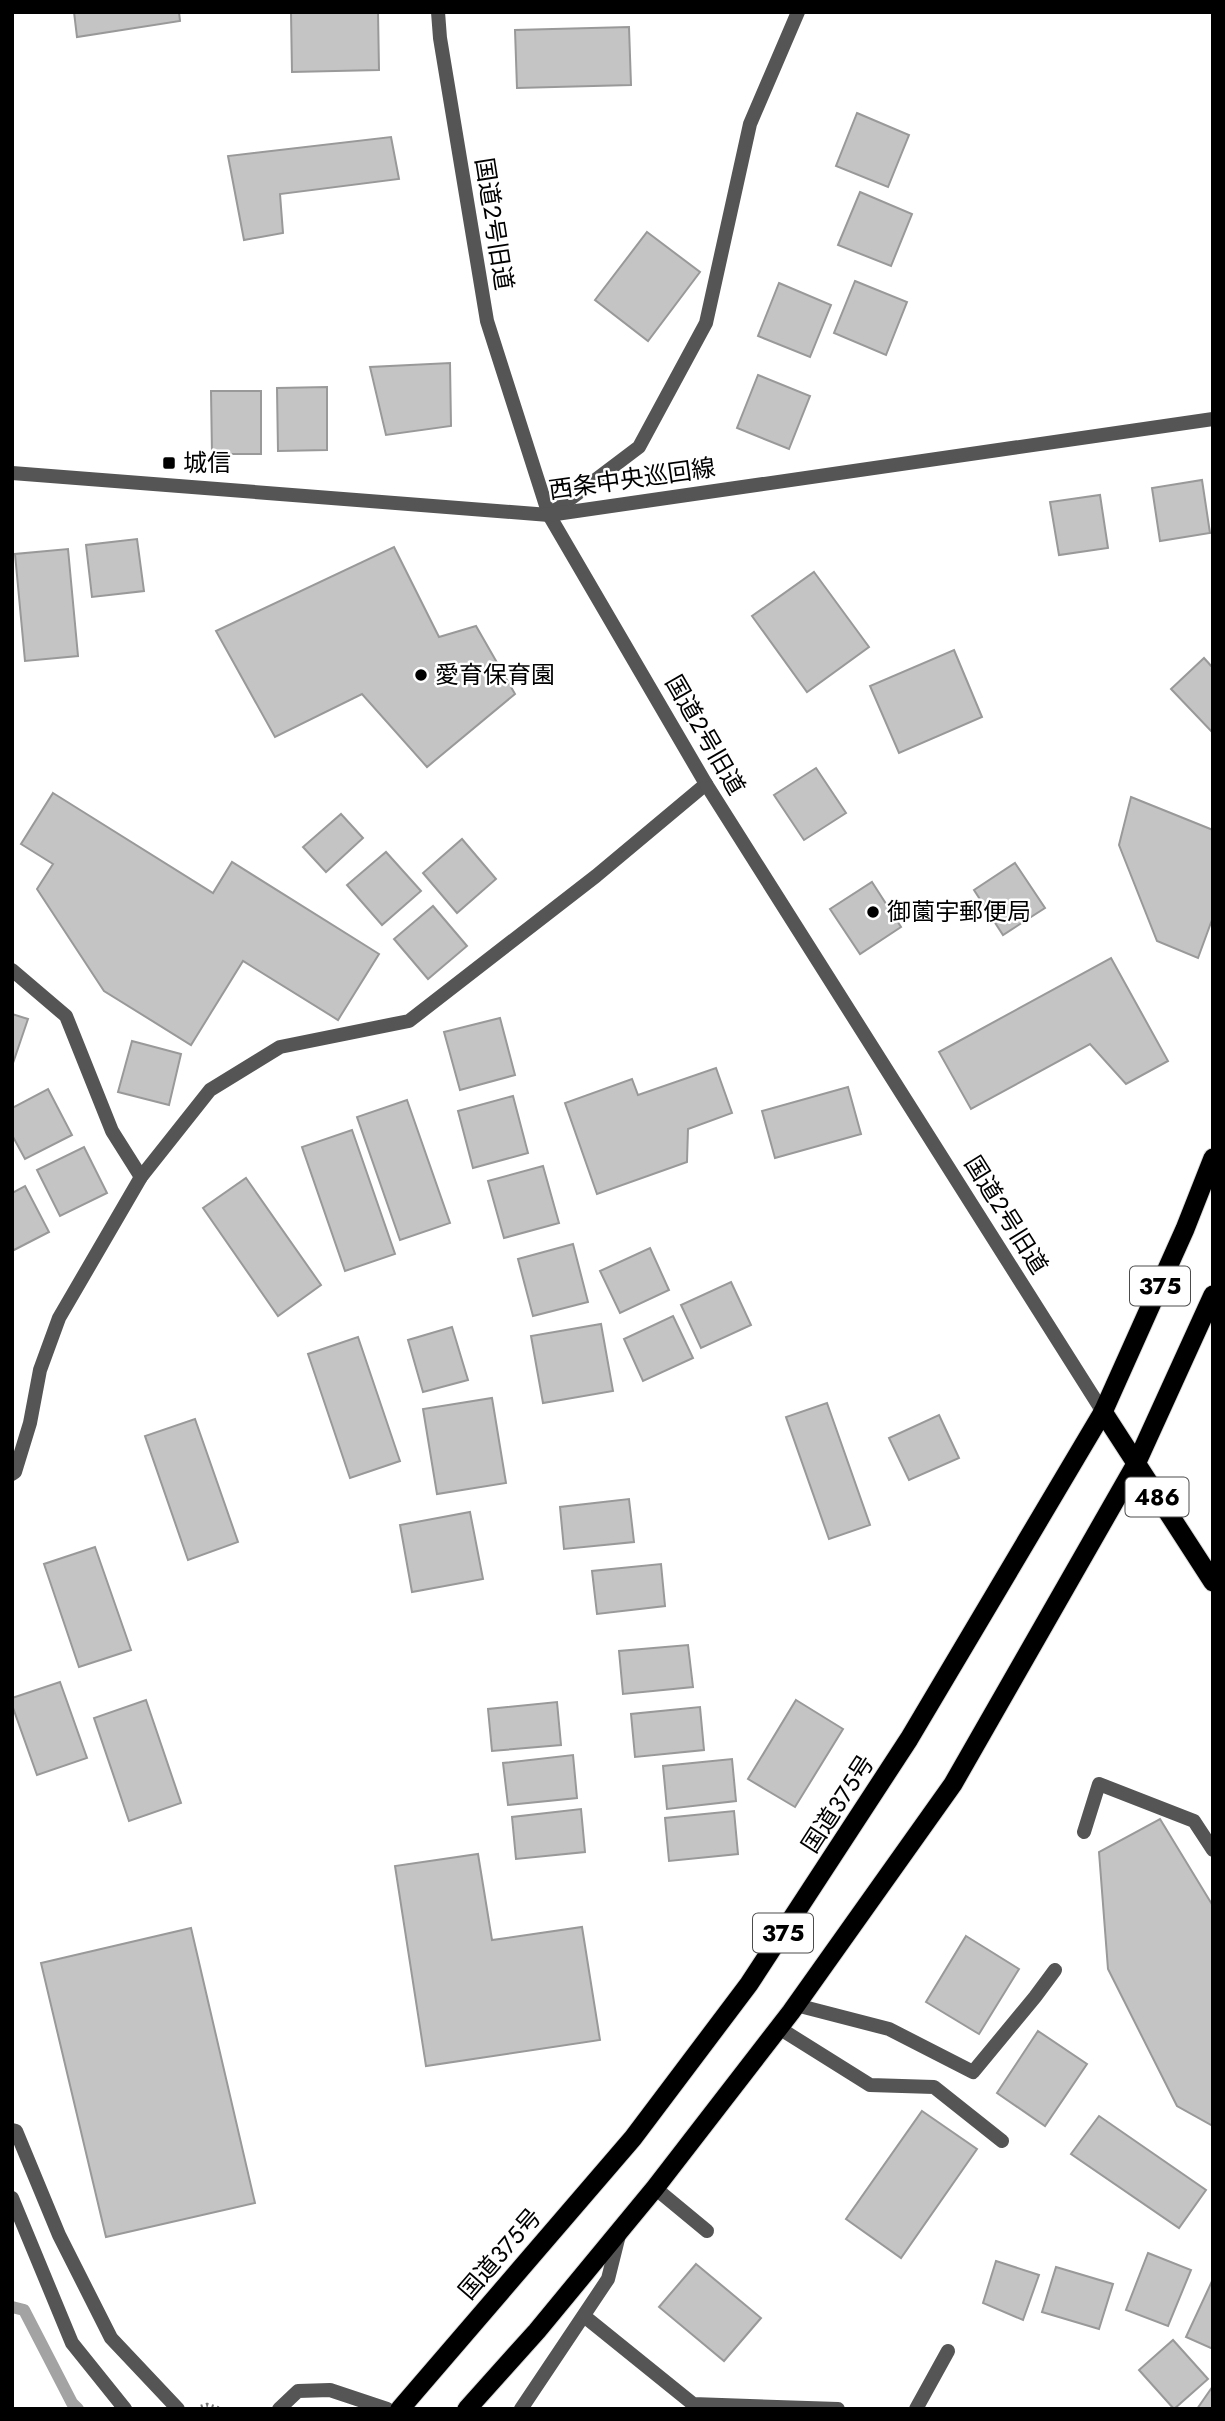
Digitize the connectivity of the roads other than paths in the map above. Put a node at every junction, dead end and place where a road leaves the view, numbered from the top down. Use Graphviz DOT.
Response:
graph roads {
  1 [pos="438,12"];
  2 [pos="798,12"];
  3 [pos="1213,419"];
  4 [pos="12,473"];
  5 [pos="549,515"];
  6 [pos="706,784"];
  7 [pos="12,970"];
  8 [pos="1213,1158"];
  9 [pos="141,1177"];
  10 [pos="1213,1295"];
  11 [pos="1103,1412"];
  12 [pos="1136,1464"];
  13 [pos="12,1475"];
  14 [pos="1213,1581"];
  15 [pos="1084,1832"];
  16 [pos="1213,1850"];
  17 [pos="1055,1970"];
  18 [pos="796,2005"];
  19 [pos="779,2028"];
  20 [pos="12,2130"];
  21 [pos="1002,2141"];
  22 [pos="655,2188"];
  23 [pos="12,2198"];
  24 [pos="621,2230"];
  25 [pos="707,2231"];
  26 [pos="584,2316"];
  27 [pos="948,2351"];
  28 [pos="125,2409"];
  29 [pos="178,2409"];
  30 [pos="279,2409"];
  31 [pos="387,2409"];
  32 [pos="400,2409"];
  33 [pos="467,2409"];
  34 [pos="521,2409"];
  35 [pos="838,2409"];
  36 [pos="916,2409"];
  1 -- 5 [label="street, 国道2号旧道"];
  2 -- 5 [label="street"];
  3 -- 5 [label="street, 西条中央巡回線"];
  4 -- 5 [label="street, 西条中央巡回線"];
  5 -- 6 [label="street, 国道2号旧道"];
  6 -- 9 [label="street"];
  6 -- 11 [label="street, 国道2号旧道"];
  7 -- 9 [label="street"];
  8 -- 11 [label="highway, 国道375号 / 375"];
  9 -- 13 [label="street"];
  10 -- 12 [label="highway, 375"];
  11 -- 12 [label="highway, 486"];
  11 -- 32 [label="highway, 国道375号 / 375"];
  12 -- 14 [label="highway, 486"];
  12 -- 18 [label="highway, 375"];
  15 -- 16 [label="street"];
  17 -- 18 [label="street"];
  18 -- 19 [label="highway, 375"];
  19 -- 21 [label="street"];
  19 -- 22 [label="highway, 375"];
  20 -- 29 [label="street"];
  22 -- 24 [label="highway, 375"];
  22 -- 25 [label="street"];
  23 -- 28 [label="street"];
  24 -- 26 [label="street"];
  24 -- 33 [label="highway, 375"];
  26 -- 34 [label="street"];
  26 -- 35 [label="street"];
  27 -- 36 [label="street"];
  30 -- 31 [label="street"];
}
